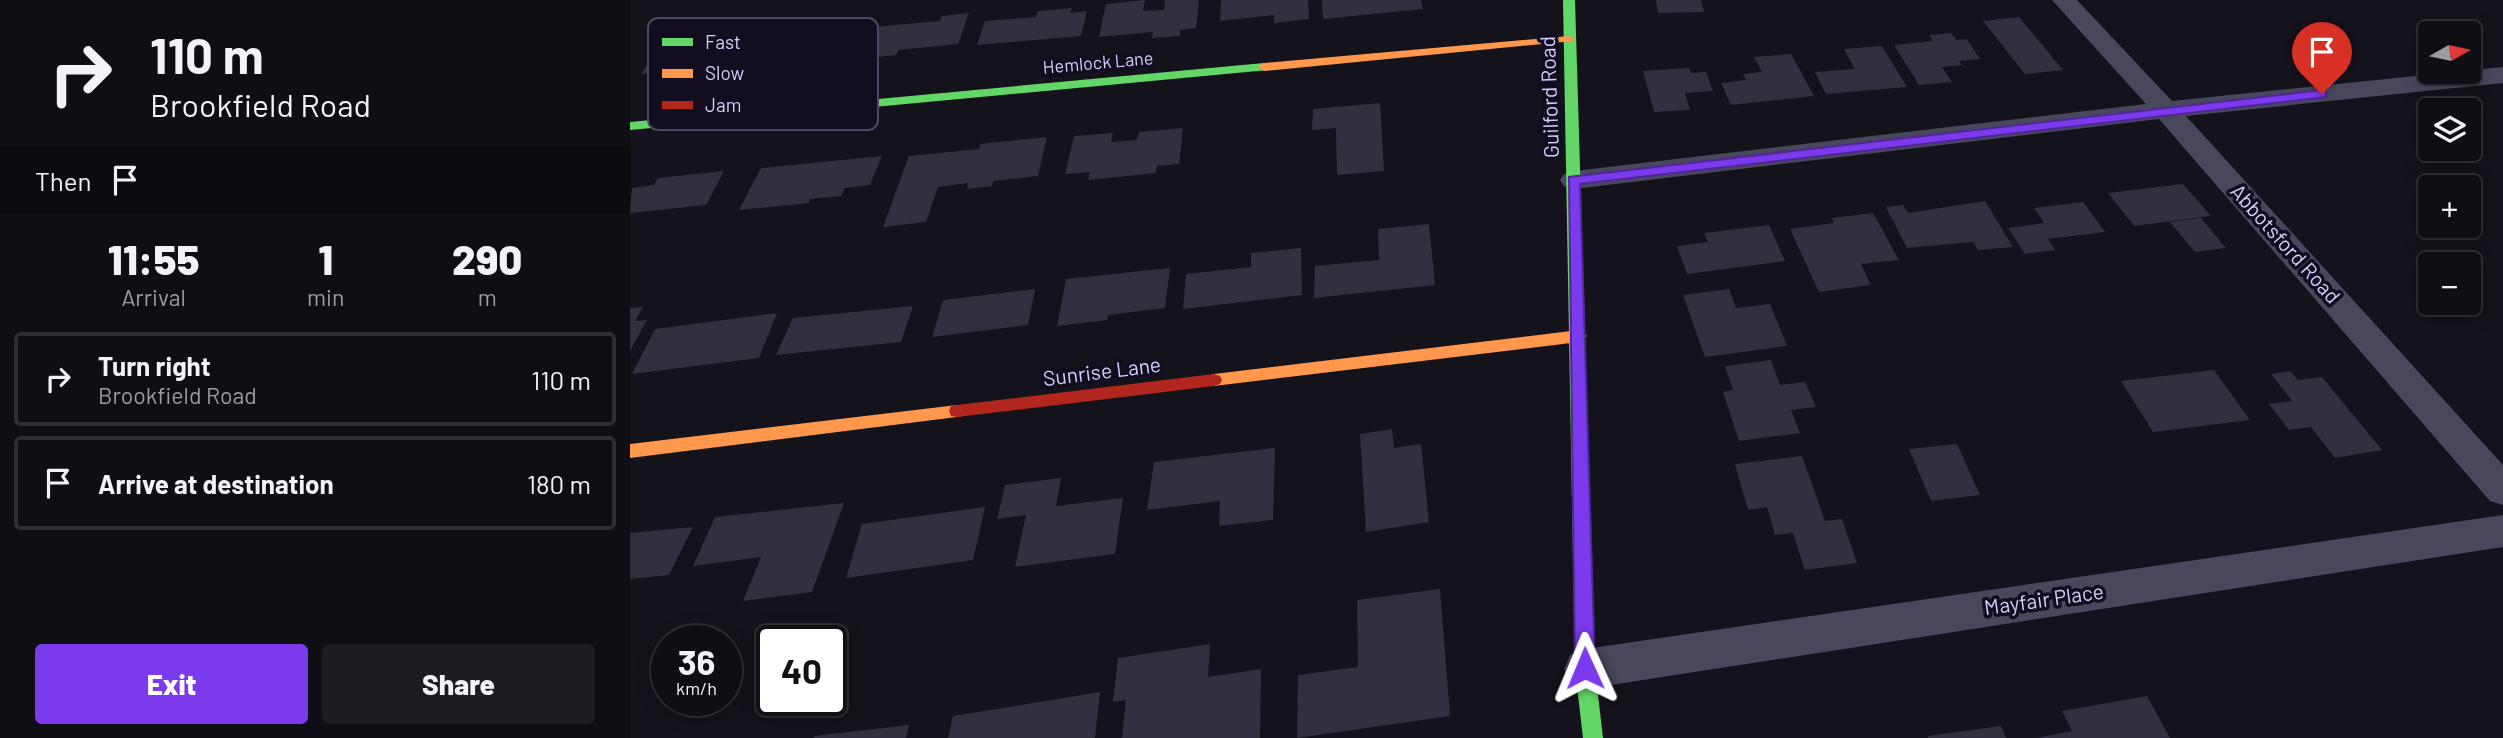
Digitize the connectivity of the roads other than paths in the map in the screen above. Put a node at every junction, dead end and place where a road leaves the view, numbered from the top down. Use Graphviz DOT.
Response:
graph roads {
  1 [pos="1569,0"];
  2 [pos="2064,0"];
  3 [pos="1569,39"];
  4 [pos="2503,75"];
  5 [pos="878,103"];
  6 [pos="2166,110"];
  7 [pos="648,124"];
  8 [pos="630,126"];
  9 [pos="1574,180"];
  10 [pos="1579,336"];
  11 [pos="630,451"];
  12 [pos="2503,490"];
  13 [pos="2503,531"];
  14 [pos="1585,668"];
  15 [pos="1592,738"];
  1 -- 3 [label="street, Guilford Road"];
  2 -- 6 [label="street, Abbotsford Road"];
  3 -- 5 [label="street, Hemlock Lane"];
  3 -- 9 [label="street, Guilford Road"];
  4 -- 6 [label="street"];
  6 -- 9 [label="street"];
  6 -- 12 [label="street, Abbotsford Road"];
  7 -- 8 [label="street, Hemlock Lane"];
  9 -- 10 [label="street, Guilford Road"];
  10 -- 11 [label="street, Sunrise Lane"];
  10 -- 14 [label="street, Guilford Road"];
  13 -- 14 [label="street, Mayfair Place"];
  14 -- 15 [label="street, Guilford Road"];
}
